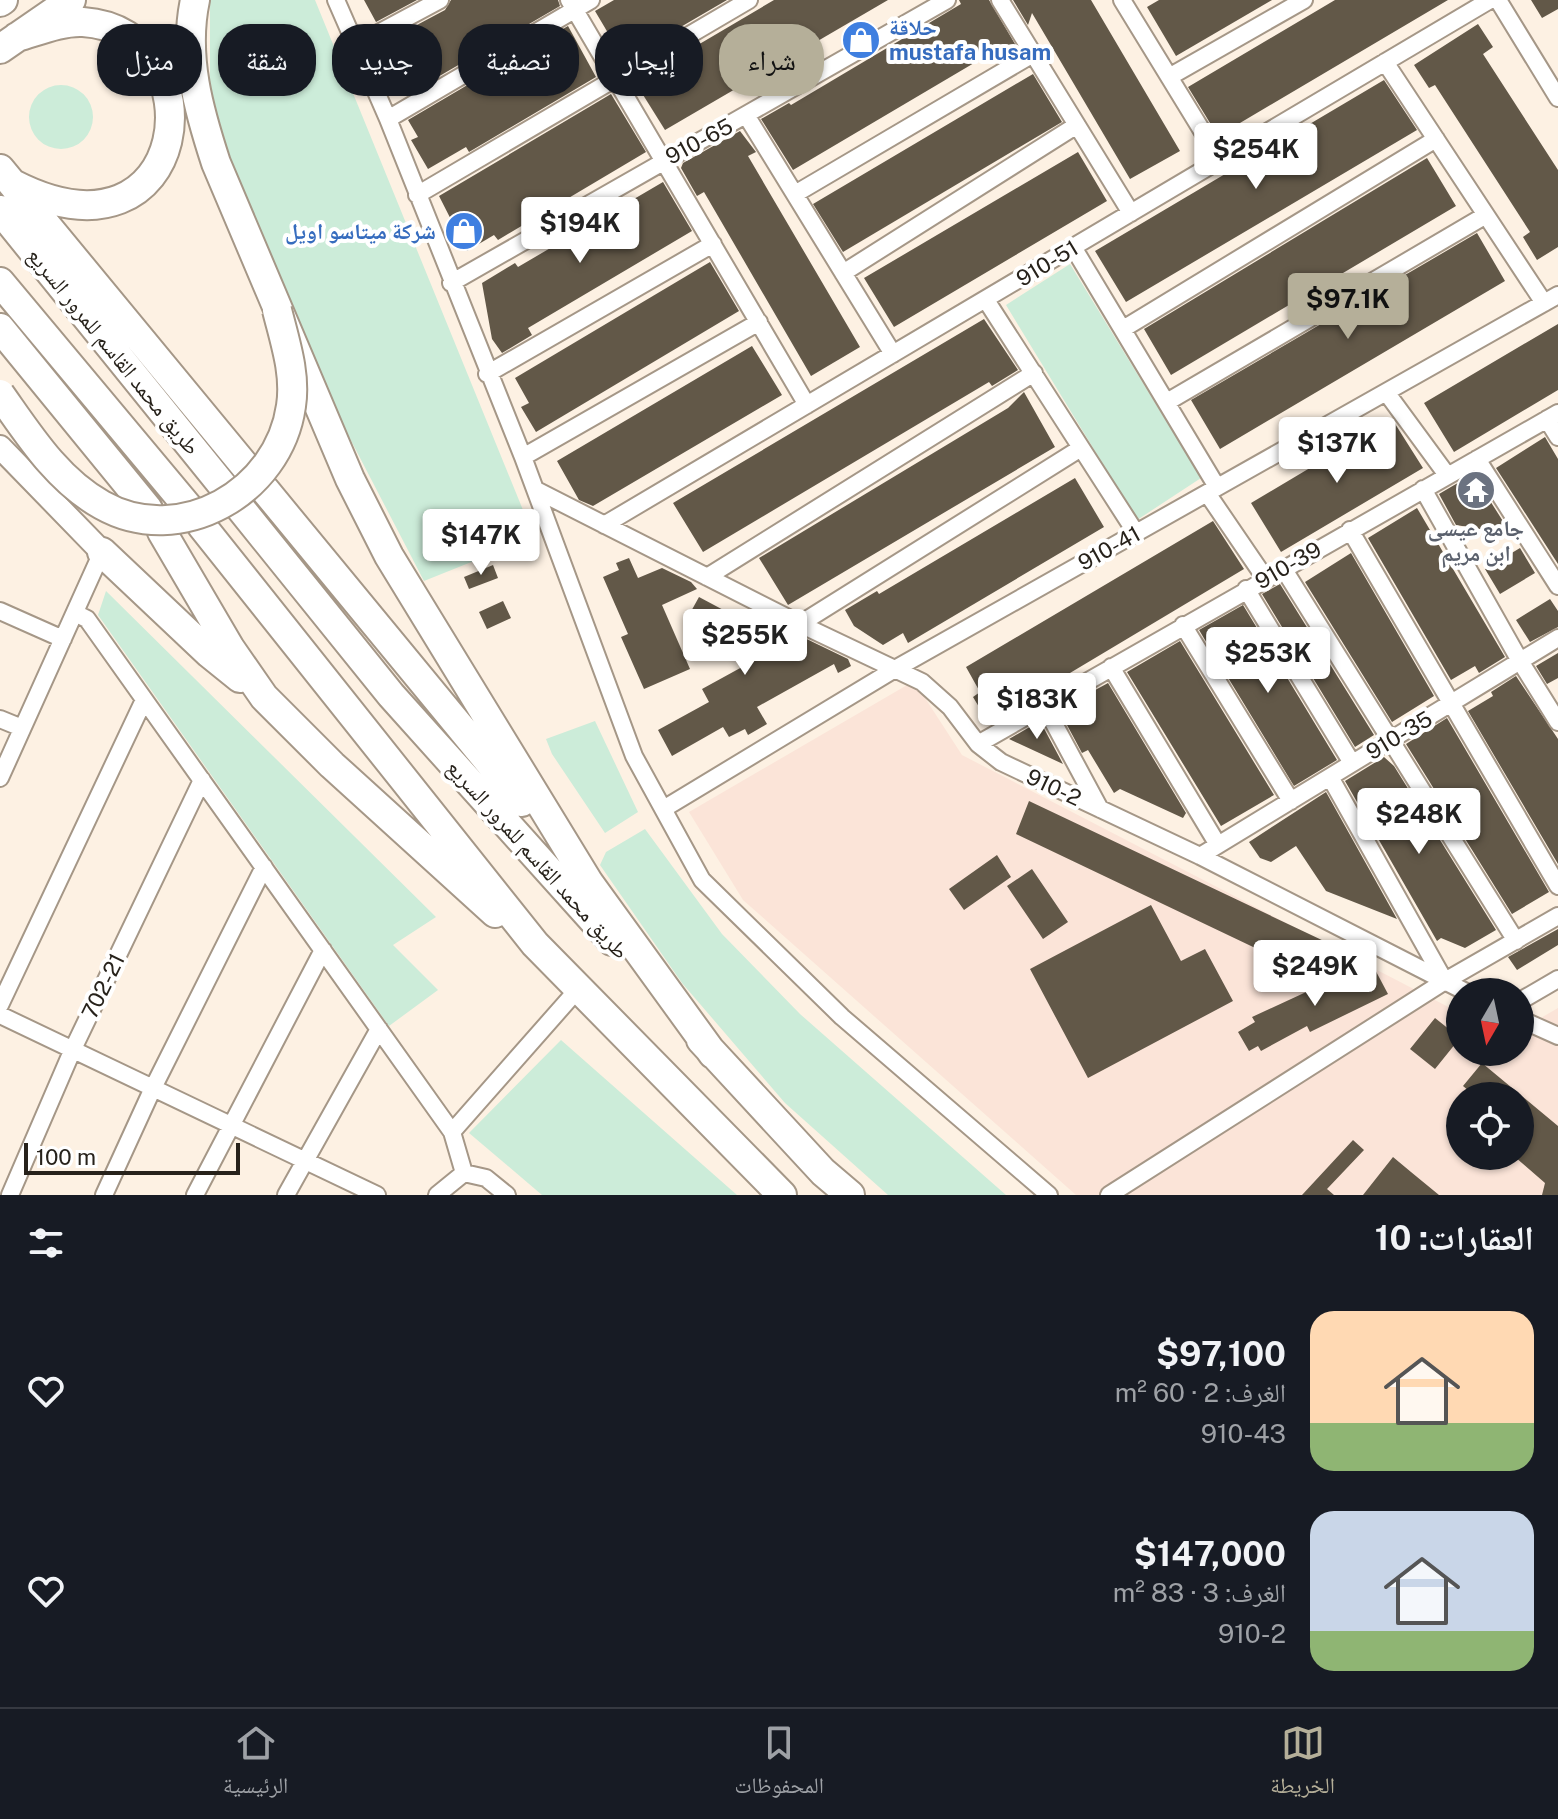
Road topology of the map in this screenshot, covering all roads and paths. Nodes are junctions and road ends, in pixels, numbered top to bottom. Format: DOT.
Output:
graph roads {
  1 [pos="71,0"];
  2 [pos="195,0"];
  3 [pos="336,0"];
  4 [pos="440,0"];
  5 [pos="591,0"];
  6 [pos="749,0"];
  7 [pos="947,0"];
  8 [pos="1000,0"];
  9 [pos="1304,0"];
  10 [pos="1490,0"];
  11 [pos="1498,0"];
  12 [pos="1125,1"];
  13 [pos="572,5"];
  14 [pos="347,24"];
  15 [pos="395,24"];
  16 [pos="703,28"];
  17 [pos="9,43"];
  18 [pos="595,44"];
  19 [pos="1033,54"];
  20 [pos="1385,62"];
  21 [pos="1552,76"];
  22 [pos="1169,77"];
  23 [pos="595,92"];
  24 [pos="378,96"];
  25 [pos="625,96"];
  26 [pos="1558,98"];
  27 [pos="746,115"];
  28 [pos="388,119"];
  29 [pos="1077,125"];
  30 [pos="1436,139"];
  31 [pos="663,160"];
  32 [pos="1220,160"];
  33 [pos="6,177"];
  34 [pos="795,194"];
  35 [pos="417,195"];
  36 [pos="0,210"];
  37 [pos="1131,213"];
  38 [pos="1486,215"];
  39 [pos="713,244"];
  40 [pos="1073,247"];
  41 [pos="843,273"];
  42 [pos="0,282"];
  43 [pos="451,283"];
  44 [pos="1551,299"];
  45 [pos="986,300"];
  46 [pos="277,310"];
  47 [pos="759,322"];
  48 [pos="0,328"];
  49 [pos="1123,329"];
  50 [pos="893,354"];
  51 [pos="1034,373"];
  52 [pos="487,374"];
  53 [pos="1386,392"];
  54 [pos="0,394"];
  55 [pos="1167,402"];
  56 [pos="807,405"];
  57 [pos="1552,416"];
  58 [pos="1558,437"];
  59 [pos="0,447"];
  60 [pos="1081,448"];
  61 [pos="523,457"];
  62 [pos="1477,459"];
  63 [pos="1447,475"];
  64 [pos="1423,489"];
  65 [pos="536,490"];
  66 [pos="1212,490"];
  67 [pos="604,525"];
  68 [pos="1350,530"];
  69 [pos="1136,533"];
  70 [pos="102,552"];
  71 [pos="1283,568"];
  72 [pos="707,577"];
  73 [pos="1265,578"];
  74 [pos="1558,586"];
  75 [pos="1246,589"];
  76 [pos="0,611"];
  77 [pos="75,613"];
  78 [pos="800,624"];
  79 [pos="1183,625"];
  80 [pos="1558,638"];
  81 [pos="63,639"];
  82 [pos="1520,661"];
  83 [pos="1111,667"];
  84 [pos="895,669"];
  85 [pos="264,697"];
  86 [pos="144,700"];
  87 [pos="1451,703"];
  88 [pos="1044,705"];
  89 [pos="0,719"];
  90 [pos="1558,722"];
  91 [pos="22,728"];
  92 [pos="1391,740"];
  93 [pos="978,744"];
  94 [pos="1352,763"];
  95 [pos="1330,777"];
  96 [pos="0,778"];
  97 [pos="202,780"];
  98 [pos="1291,801"];
  99 [pos="665,808"];
  100 [pos="1100,809"];
  101 [pos="1218,845"];
  102 [pos="1200,856"];
  103 [pos="264,867"];
  104 [pos="589,883"];
  105 [pos="1558,886"];
  106 [pos="1558,916"];
  107 [pos="1516,941"];
  108 [pos="535,944"];
  109 [pos="323,950"];
  110 [pos="1558,979"];
  111 [pos="1445,981"];
  112 [pos="578,989"];
  113 [pos="1534,993"];
  114 [pos="0,1005"];
  115 [pos="0,1015"];
  116 [pos="1534,1025"];
  117 [pos="379,1029"];
  118 [pos="1558,1036"];
  119 [pos="73,1049"];
  120 [pos="713,1054"];
  121 [pos="153,1088"];
  122 [pos="230,1124"];
  123 [pos="452,1132"];
  124 [pos="305,1160"];
  125 [pos="464,1173"];
  126 [pos="10,1195"];
  127 [pos="104,1195"];
  128 [pos="195,1195"];
  129 [pos="286,1195"];
  130 [pos="377,1195"];
  131 [pos="437,1195"];
  132 [pos="507,1195"];
  133 [pos="782,1195"];
  134 [pos="850,1195"];
  135 [pos="1049,1195"];
  136 [pos="1109,1195"];
  1 -- 17 [label="highway"];
  2 -- 46 [label="highway"];
  3 -- 14 [label="street"];
  4 -- 15 [label="street"];
  5 -- 13 [label="street"];
  6 -- 16 [label="street"];
  7 -- 27 [label="street, 910-65"];
  8 -- 19 [label="street"];
  9 -- 22 [label="street"];
  10 -- 20 [label="street, 910-51"];
  11 -- 21 [label="street"];
  12 -- 22 [label="street"];
  13 -- 18 [label="street"];
  13 -- 28 [label="street"];
  17 -- 33 [label="highway"];
  19 -- 29 [label="street"];
  19 -- 34 [label="street"];
  20 -- 30 [label="street"];
  20 -- 32 [label="street, 910-51"];
  21 -- 26 [label="street"];
  22 -- 32 [label="street"];
  23 -- 35 [label="street"];
  24 -- 28 [label="street"];
  25 -- 31 [label="street"];
  27 -- 31 [label="street, 910-65"];
  27 -- 34 [label="street"];
  28 -- 35 [label="street"];
  29 -- 37 [label="street"];
  29 -- 41 [label="street"];
  30 -- 38 [label="street"];
  30 -- 49 [label="street"];
  31 -- 39 [label="street"];
  31 -- 43 [label="street, 910-65"];
  32 -- 37 [label="street, 910-51"];
  33 -- 104 [label="highway"];
  34 -- 41 [label="street"];
  35 -- 43 [label="street"];
  36 -- 120 [label="highway, طريق محمد القاسم للمرور السريع"];
  37 -- 40 [label="street, 910-51"];
  38 -- 44 [label="street"];
  38 -- 55 [label="street"];
  39 -- 47 [label="street"];
  39 -- 52 [label="street"];
  40 -- 45 [label="street, 910-51"];
  40 -- 49 [label="street"];
  41 -- 50 [label="street"];
  42 -- 108 [label="highway, طريق محمد القاسم للمرور السريع"];
  43 -- 52 [label="street"];
  44 -- 53 [label="street, 910-41"];
  45 -- 50 [label="street, 910-51"];
  45 -- 51 [label="street"];
  46 -- 54 [label="highway, bridge"];
  46 -- 104 [label="highway, bridge"];
  47 -- 56 [label="street"];
  47 -- 61 [label="street"];
  48 -- 85 [label="highway"];
  49 -- 55 [label="street"];
  50 -- 56 [label="street, 910-51"];
  51 -- 60 [label="street"];
  51 -- 72 [label="street"];
  52 -- 61 [label="street"];
  53 -- 63 [label="street"];
  53 -- 66 [label="street, 910-41"];
  55 -- 66 [label="street"];
  56 -- 67 [label="street, 910-51"];
  57 -- 58 [label="street"];
  57 -- 62 [label="street, 910-39"];
  59 -- 70 [label="street"];
  60 -- 69 [label="street"];
  60 -- 78 [label="street"];
  61 -- 65 [label="street"];
  62 -- 63 [label="street, 910-39"];
  62 -- 74 [label="street"];
  63 -- 64 [label="street, 910-39"];
  64 -- 68 [label="street, 910-39"];
  64 -- 82 [label="street"];
  65 -- 67 [label="street, 910-2"];
  65 -- 99 [label="street"];
  66 -- 69 [label="street, 910-41"];
  66 -- 73 [label="street"];
  67 -- 72 [label="street, 910-2"];
  68 -- 71 [label="street, 910-39"];
  68 -- 87 [label="street"];
  69 -- 84 [label="street, 910-41"];
  70 -- 77 [label="street"];
  70 -- 85 [label="highway"];
  71 -- 73 [label="street, 910-39"];
  71 -- 92 [label="street"];
  72 -- 78 [label="street, 910-2"];
  73 -- 75 [label="street, 910-39"];
  75 -- 79 [label="street, 910-39"];
  75 -- 94 [label="street"];
  76 -- 81 [label="street"];
  77 -- 81 [label="street"];
  77 -- 86 [label="street"];
  78 -- 84 [label="street, 910-2"];
  79 -- 83 [label="street, 910-39"];
  79 -- 98 [label="street"];
  80 -- 82 [label="street, 910-35"];
  81 -- 91 [label="street"];
  82 -- 87 [label="street, 910-35"];
  82 -- 90 [label="street"];
  83 -- 88 [label="street, 910-39"];
  83 -- 101 [label="street"];
  84 -- 93 [label="street, 910-2"];
  84 -- 99 [label="street, 910-41"];
  85 -- 108 [label="highway"];
  86 -- 97 [label="street"];
  86 -- 114 [label="street"];
  87 -- 92 [label="street, 910-35"];
  87 -- 105 [label="street"];
  88 -- 93 [label="street, 910-39"];
  88 -- 100 [label="street"];
  89 -- 91 [label="street"];
  91 -- 96 [label="street"];
  92 -- 94 [label="street, 910-35"];
  92 -- 107 [label="street"];
  93 -- 100 [label="street, 910-2"];
  94 -- 95 [label="street, 910-35"];
  95 -- 98 [label="street, 910-35"];
  95 -- 111 [label="street"];
  97 -- 103 [label="street"];
  97 -- 119 [label="street, 702-21"];
  98 -- 101 [label="street, 910-35"];
  99 -- 135 [label="street"];
  100 -- 102 [label="street, 910-2"];
  101 -- 102 [label="street, 910-35"];
  102 -- 111 [label="street, 910-2"];
  103 -- 109 [label="street"];
  103 -- 121 [label="street"];
  104 -- 120 [label="highway"];
  106 -- 107 [label="street"];
  107 -- 111 [label="street"];
  108 -- 112 [label="highway, طريق محمد القاسم للمرور السريع"];
  109 -- 117 [label="street"];
  109 -- 122 [label="street"];
  110 -- 113 [label="street"];
  111 -- 136 [label="street"];
  112 -- 123 [label="street"];
  112 -- 133 [label="highway, طريق محمد القاسم للمرور السريع"];
  115 -- 119 [label="street"];
  116 -- 118 [label="street"];
  117 -- 123 [label="street"];
  117 -- 124 [label="street"];
  119 -- 121 [label="street"];
  119 -- 126 [label="street, 702-21"];
  120 -- 134 [label="highway, طريق محمد القاسم للمرور السريع"];
  121 -- 122 [label="street"];
  121 -- 127 [label="street"];
  122 -- 124 [label="street"];
  122 -- 128 [label="street"];
  123 -- 125 [label="street"];
  124 -- 129 [label="street"];
  124 -- 130 [label="street"];
  125 -- 131 [label="street"];
  125 -- 132 [label="street"];
}
